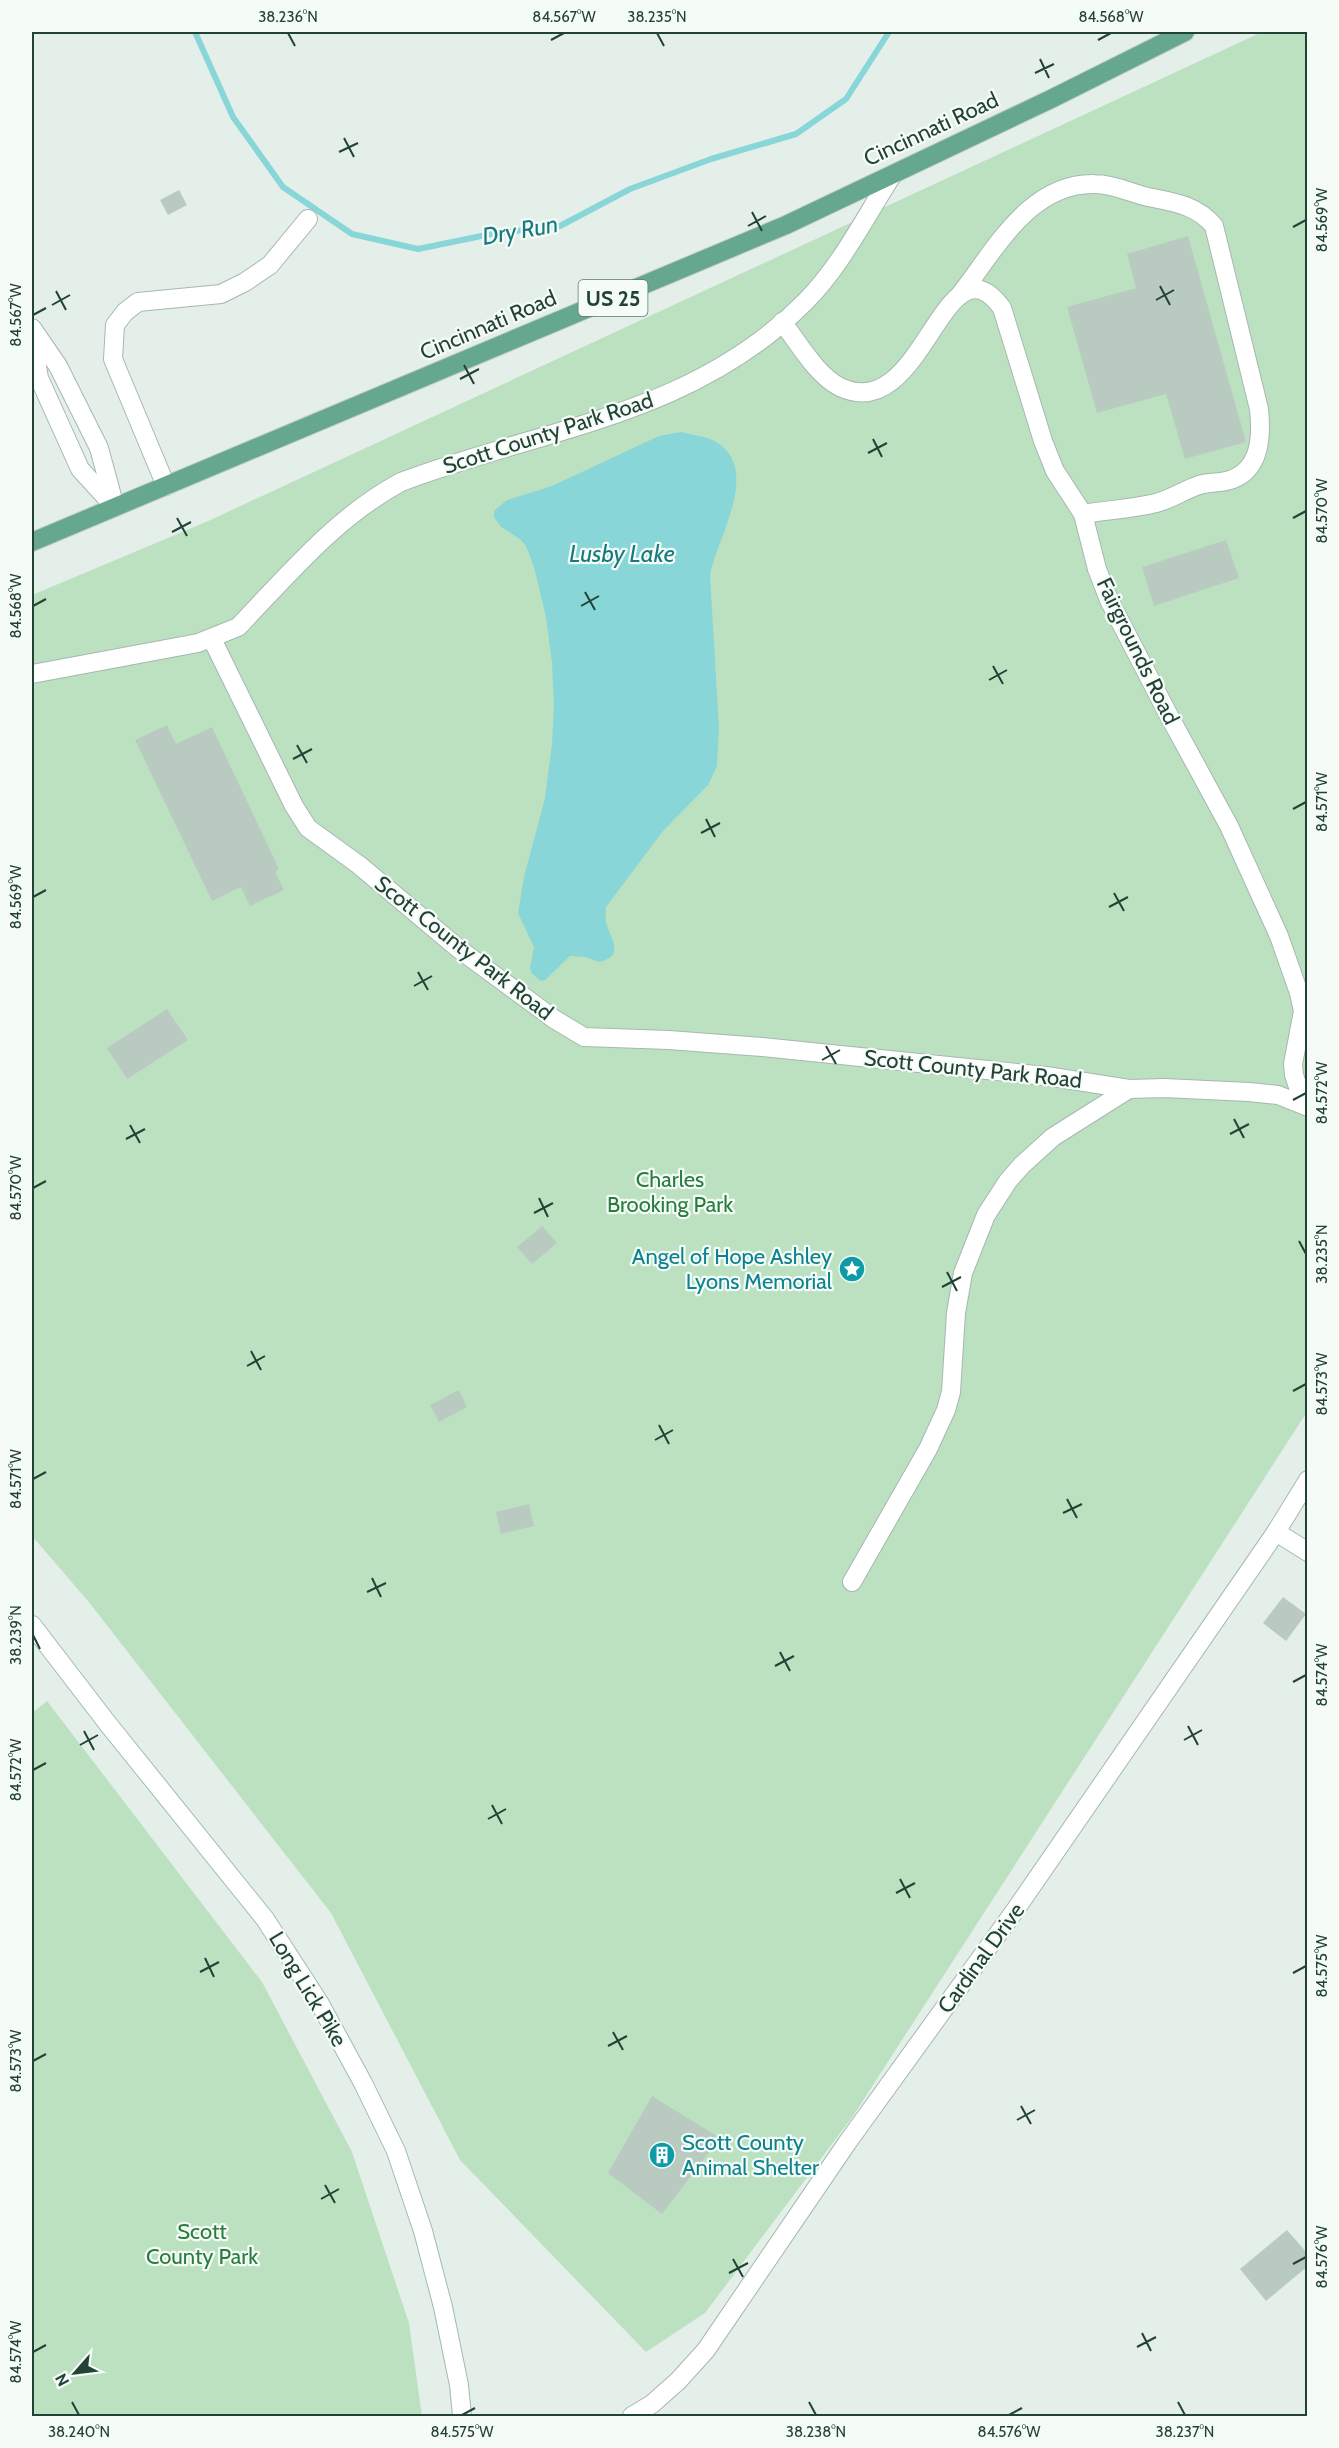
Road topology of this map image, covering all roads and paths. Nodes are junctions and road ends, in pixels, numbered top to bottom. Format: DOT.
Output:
graph roads {
  1 [pos="1185,32"];
  2 [pos="893,174"];
  3 [pos="308,219"];
  4 [pos="959,296"];
  5 [pos="782,322"];
  6 [pos="32,328"];
  7 [pos="32,337"];
  8 [pos="166,486"];
  9 [pos="115,507"];
  10 [pos="1083,514"];
  11 [pos="32,543"];
  12 [pos="212,639"];
  13 [pos="32,674"];
  14 [pos="1129,1089"];
  15 [pos="1306,1106"];
  16 [pos="1308,1480"];
  17 [pos="1276,1532"];
  18 [pos="1308,1552"];
  19 [pos="852,1582"];
  20 [pos="32,1625"];
  21 [pos="462,2416"];
  22 [pos="632,2416"];
  1 -- 2 [label="main road, Cincinnati Road / US 25"];
  2 -- 5 [label="street, Scott County Park Road"];
  2 -- 8 [label="main road, Cincinnati Road / US 25"];
  3 -- 8 [label="street"];
  4 -- 5 [label="street"];
  4 -- 10 [label="street, Fairgrounds Road"];
  4 -- 10 [label="street"];
  5 -- 12 [label="street, Scott County Park Road"];
  6 -- 9 [label="street"];
  7 -- 9 [label="street"];
  8 -- 9 [label="main road, Cincinnati Road / US 25"];
  9 -- 11 [label="main road, Cincinnati Road / US 25"];
  10 -- 15 [label="street, Fairgrounds Road"];
  12 -- 13 [label="street"];
  12 -- 14 [label="street, Scott County Park Road"];
  14 -- 15 [label="street, Scott County Park Road"];
  14 -- 19 [label="street"];
  16 -- 17 [label="street, Cardinal Drive"];
  17 -- 18 [label="street"];
  17 -- 22 [label="street, Cardinal Drive"];
  20 -- 21 [label="street, Long Lick Pike"];
}
